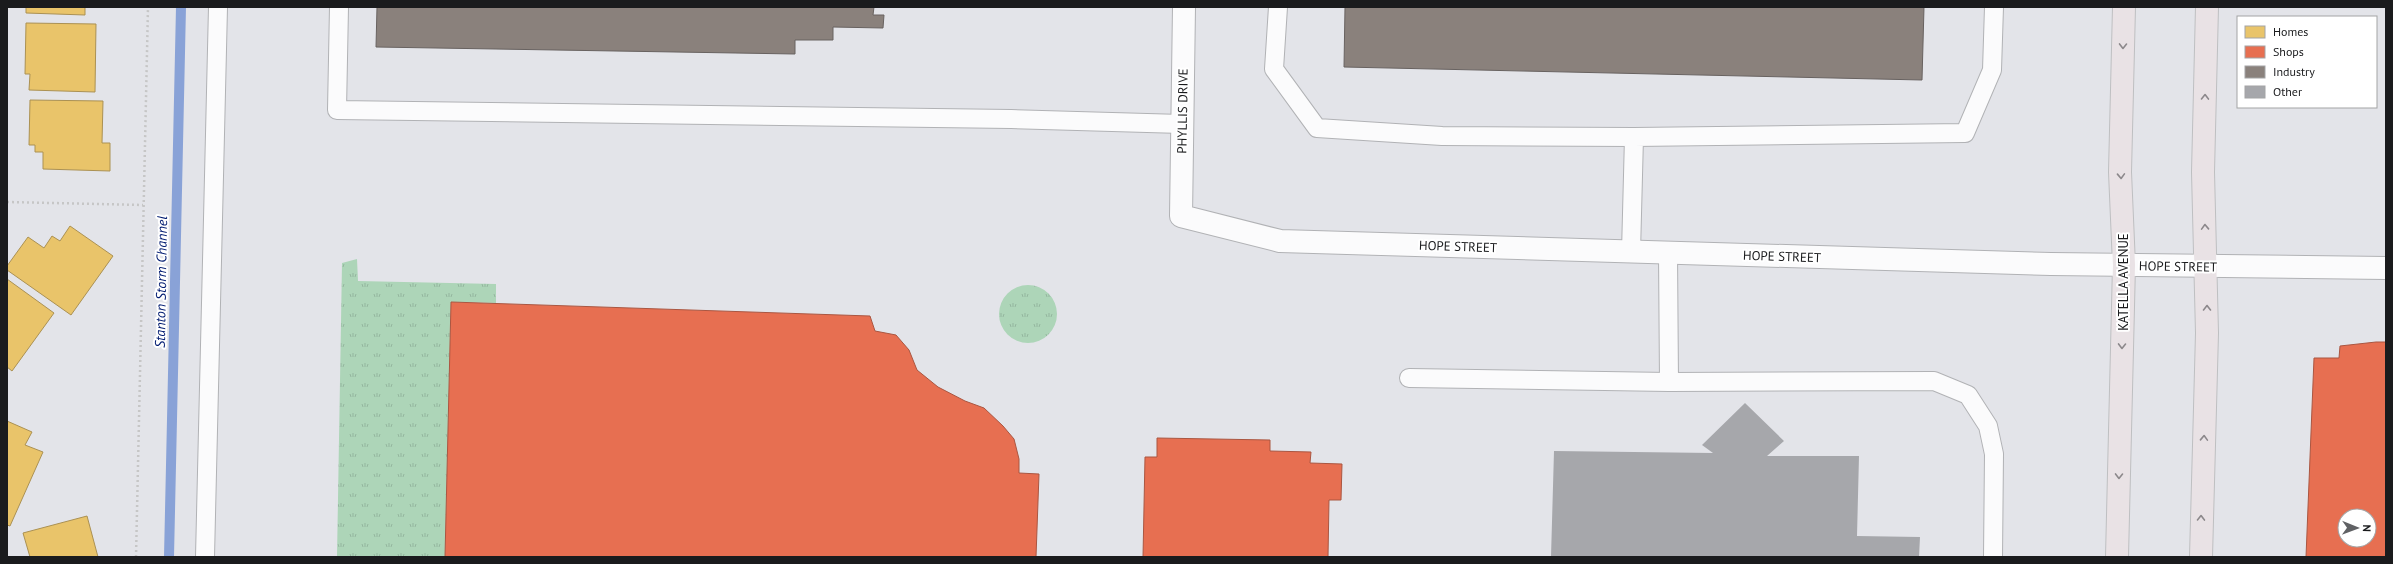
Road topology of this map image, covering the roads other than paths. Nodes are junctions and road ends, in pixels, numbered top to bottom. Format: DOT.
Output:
graph roads {
  1 [pos="218,7"];
  2 [pos="338,7"];
  3 [pos="1184,7"];
  4 [pos="1278,7"];
  5 [pos="1994,7"];
  6 [pos="2124,7"];
  7 [pos="2207,7"];
  8 [pos="1182,124"];
  9 [pos="1634,137"];
  10 [pos="1181,216"];
  11 [pos="1631,252"];
  12 [pos="1668,252"];
  13 [pos="2124,265"];
  14 [pos="2207,266"];
  15 [pos="2386,268"];
  16 [pos="1409,378"];
  17 [pos="1669,382"];
  18 [pos="205,557"];
  19 [pos="1993,557"];
  20 [pos="2117,557"];
  21 [pos="2201,557"];
  1 -- 18 [label="lane"];
  2 -- 8 [label="lane"];
  3 -- 8 [label="street, PHYLLIS DRIVE"];
  4 -- 9 [label="lane"];
  5 -- 9 [label="lane"];
  6 -- 13 [label="main road, KATELLA AVENUE, one-way"];
  14 -- 7 [label="main road, one-way"];
  8 -- 10 [label="street, PHYLLIS DRIVE"];
  9 -- 11 [label="lane"];
  10 -- 11 [label="street, HOPE STREET"];
  11 -- 12 [label="street, HOPE STREET"];
  12 -- 13 [label="street, HOPE STREET"];
  12 -- 17 [label="lane"];
  13 -- 14 [label="street, HOPE STREET"];
  13 -- 20 [label="main road, KATELLA AVENUE, one-way"];
  14 -- 15 [label="street, HOPE STREET"];
  21 -- 14 [label="main road, one-way"];
  16 -- 17 [label="lane"];
  17 -- 19 [label="lane"];
}
